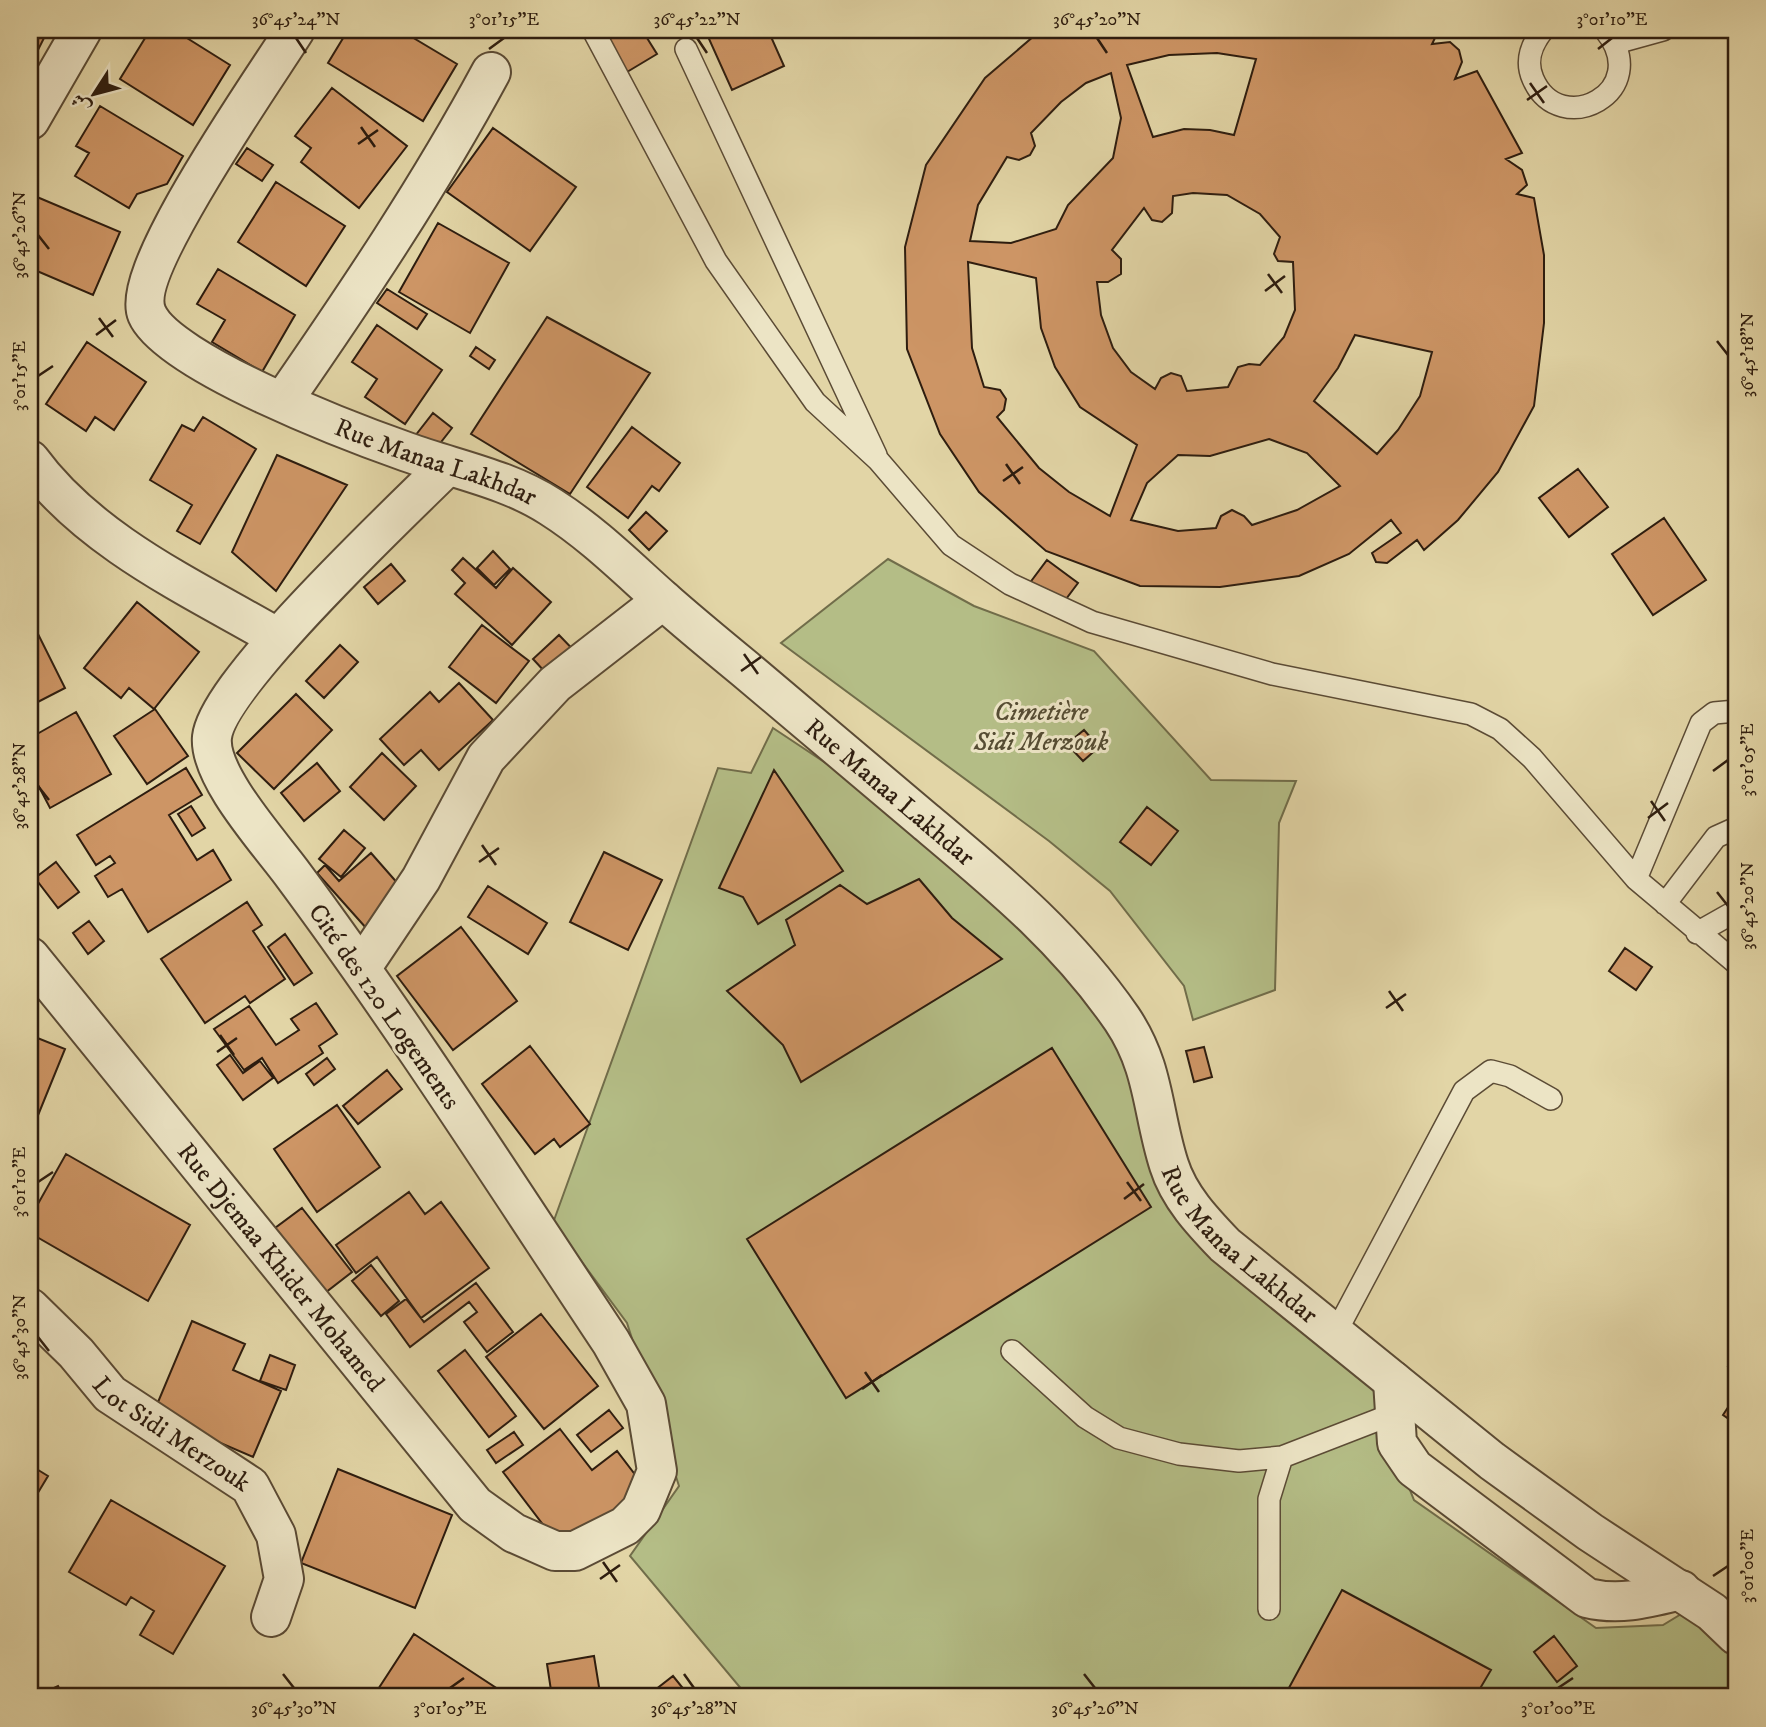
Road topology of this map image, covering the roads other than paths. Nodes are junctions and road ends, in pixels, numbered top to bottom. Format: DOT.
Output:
graph roads {
  1 [pos="82,30"];
  2 [pos="295,30"];
  3 [pos="593,30"];
  4 [pos="1543,30"];
  5 [pos="1664,30"];
  6 [pos="1611,37"];
  7 [pos="686,49"];
  8 [pos="491,72"];
  9 [pos="30,120"];
  10 [pos="283,401"];
  11 [pos="30,460"];
  12 [pos="878,460"];
  13 [pos="447,466"];
  14 [pos="663,600"];
  15 [pos="278,638"];
  16 [pos="1736,711"];
  17 [pos="1736,828"];
  18 [pos="1636,879"];
  19 [pos="1665,904"];
  20 [pos="1736,911"];
  21 [pos="1697,933"];
  22 [pos="30,957"];
  23 [pos="1736,963"];
  24 [pos="362,967"];
  25 [pos="1551,1098"];
  26 [pos="30,1308"];
  27 [pos="1335,1334"];
  28 [pos="1012,1350"];
  29 [pos="1393,1397"];
  30 [pos="1282,1457"];
  31 [pos="555,1551"];
  32 [pos="1681,1590"];
  33 [pos="1269,1609"];
  34 [pos="271,1617"];
  35 [pos="1736,1635"];
  1 -- 9 [label="street"];
  2 -- 10 [label="street, Rue Manaa Lakhdar"];
  3 -- 12 [label="lane"];
  4 -- 6 [label="lane"];
  5 -- 6 [label="lane"];
  7 -- 12 [label="lane"];
  8 -- 10 [label="street"];
  10 -- 13 [label="street, Rue Manaa Lakhdar"];
  11 -- 15 [label="street"];
  12 -- 18 [label="lane"];
  13 -- 14 [label="street, Rue Manaa Lakhdar"];
  13 -- 15 [label="street, Cité des 120 Logements"];
  14 -- 24 [label="street"];
  14 -- 27 [label="street, Rue Manaa Lakhdar"];
  15 -- 24 [label="street, Cité des 120 Logements"];
  16 -- 18 [label="lane"];
  17 -- 19 [label="lane"];
  18 -- 19 [label="lane"];
  19 -- 21 [label="lane"];
  20 -- 21 [label="lane"];
  21 -- 23 [label="lane"];
  22 -- 31 [label="street, Rue Djemaa Khider Mohamed"];
  24 -- 31 [label="street, Cité des 120 Logements"];
  25 -- 27 [label="lane"];
  26 -- 34 [label="street, Lot Sidi Merzouk"];
  27 -- 29 [label="street, Rue Manaa Lakhdar"];
  28 -- 30 [label="lane"];
  29 -- 30 [label="lane"];
  29 -- 32 [label="street, Rue Manaa Lakhdar"];
  29 -- 32 [label="street"];
  30 -- 33 [label="lane"];
  32 -- 35 [label="street, Rue Manaa Lakhdar"];
}
